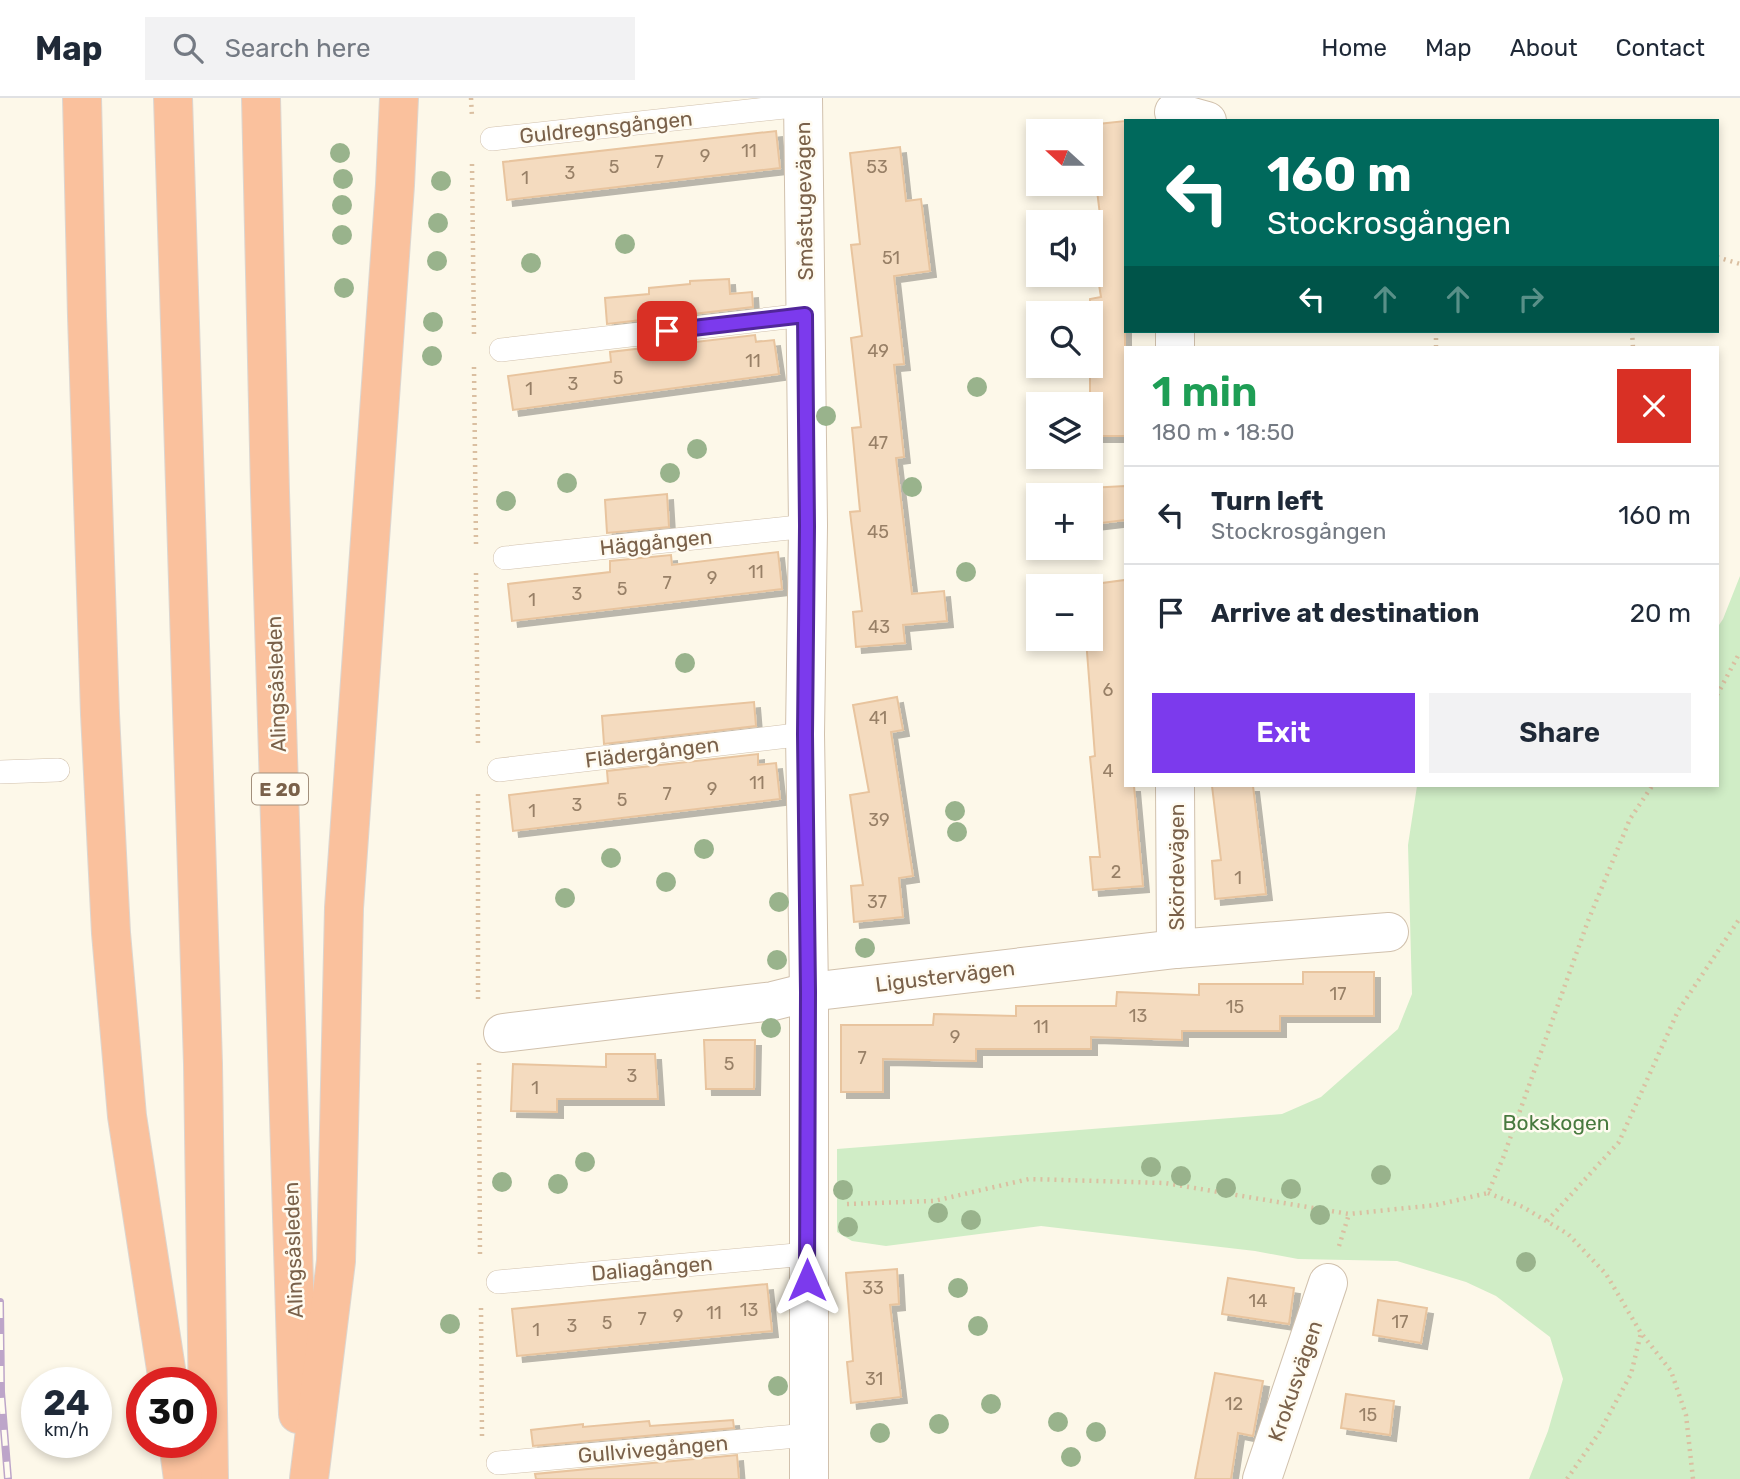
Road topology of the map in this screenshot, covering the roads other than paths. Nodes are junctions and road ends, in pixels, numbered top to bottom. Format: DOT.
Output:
graph roads {
  1 [pos="82,98"];
  2 [pos="173,98"];
  3 [pos="261,98"];
  4 [pos="399,98"];
  5 [pos="803,102"];
  6 [pos="492,139"];
  7 [pos="805,315"];
  8 [pos="501,350"];
  9 [pos="807,526"];
  10 [pos="505,558"];
  11 [pos="805,734"];
  12 [pos="58,770"];
  13 [pos="499,770"];
  14 [pos="0,772"];
  15 [pos="1175,787"];
  16 [pos="1389,932"];
  17 [pos="1176,949"];
  18 [pos="808,992"];
  19 [pos="503,1033"];
  20 [pos="807,1254"];
  21 [pos="498,1282"];
  22 [pos="1328,1283"];
  23 [pos="166,1367"];
  24 [pos="808,1435"];
  25 [pos="180,1458"];
  26 [pos="498,1462"];
  27 [pos="183,1479"];
  28 [pos="209,1479"];
  29 [pos="299,1479"];
  30 [pos="309,1479"];
  31 [pos="808,1479"];
  32 [pos="1262,1479"];
  1 -- 23 [label="highway"];
  2 -- 28 [label="highway"];
  3 -- 29 [label="highway, Alingsåsleden / E 20"];
  4 -- 30 [label="highway"];
  5 -- 6 [label="lane, Guldregnsgången"];
  5 -- 7 [label="street, Småstugevägen"];
  7 -- 8 [label="lane"];
  7 -- 9 [label="street, Småstugevägen"];
  9 -- 10 [label="lane, Häggången"];
  9 -- 11 [label="street, Småstugevägen"];
  11 -- 13 [label="lane, Flädergången"];
  11 -- 18 [label="street, Småstugevägen"];
  12 -- 14 [label="lane"];
  15 -- 17 [label="street, Skördevägen"];
  16 -- 17 [label="street, Ligustervägen"];
  17 -- 18 [label="street, Ligustervägen"];
  18 -- 19 [label="street, Ligustervägen"];
  18 -- 20 [label="street, Småstugevägen"];
  20 -- 21 [label="lane, Daliagången"];
  20 -- 24 [label="street, Småstugevägen"];
  22 -- 32 [label="street, Krokusvägen"];
  24 -- 26 [label="lane, Gullvivegången"];
  24 -- 31 [label="street, Småstugevägen"];
  25 -- 27 [label="highway"];
}
